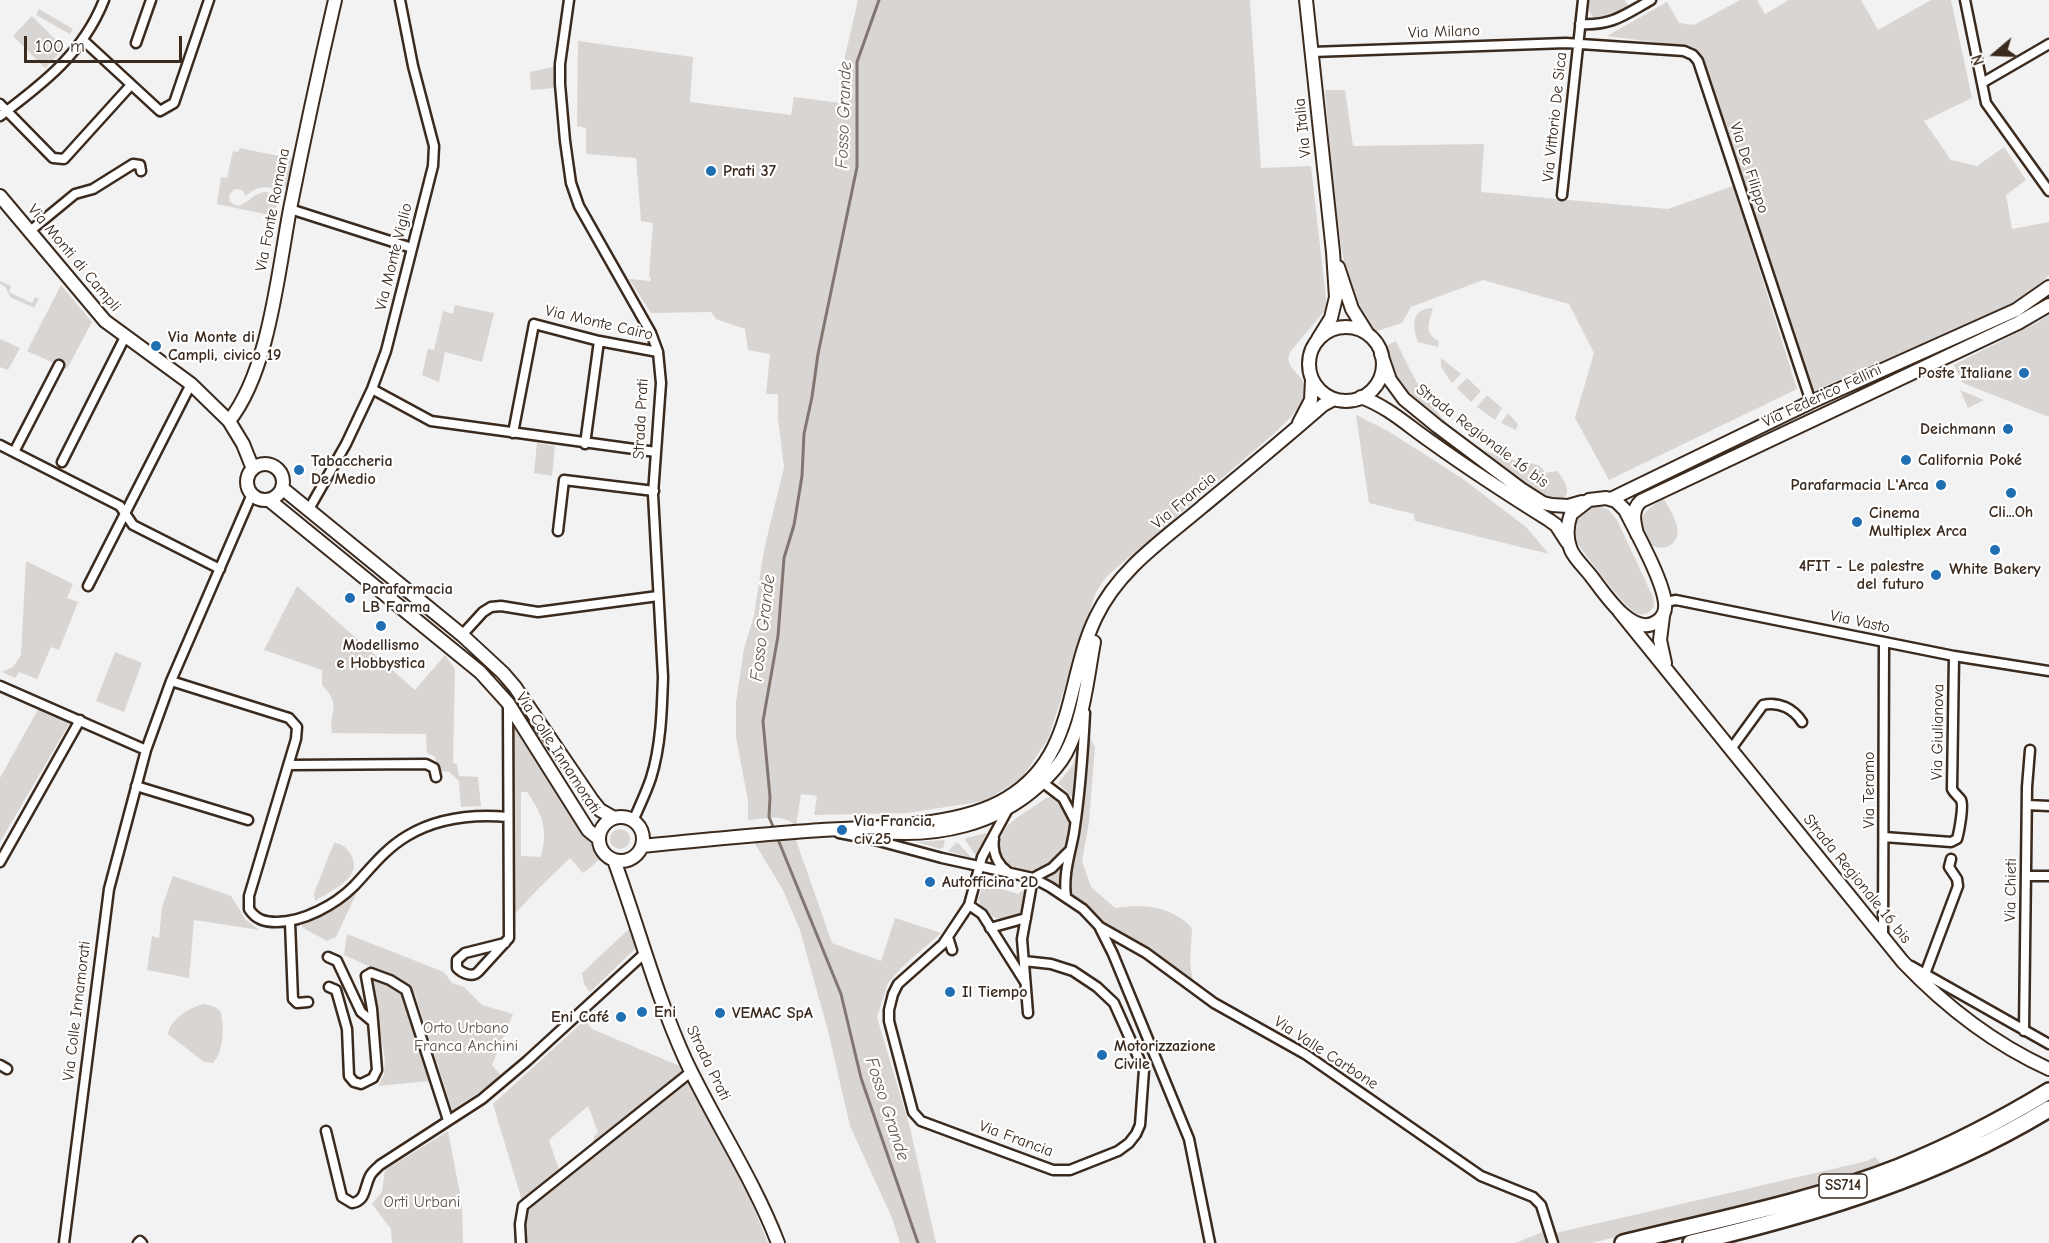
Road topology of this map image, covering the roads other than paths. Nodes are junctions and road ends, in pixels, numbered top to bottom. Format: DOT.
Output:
graph roads {
  1 [pos="104,0"];
  2 [pos="151,0"];
  3 [pos="209,0"];
  4 [pos="335,0"];
  5 [pos="400,0"];
  6 [pos="569,0"];
  7 [pos="1306,0"];
  8 [pos="1583,0"];
  9 [pos="1651,0"];
  10 [pos="1965,0"];
  11 [pos="1580,24"];
  12 [pos="84,41"];
  13 [pos="136,43"];
  14 [pos="1578,43"];
  15 [pos="2049,44"];
  16 [pos="1312,52"];
  17 [pos="1982,83"];
  18 [pos="131,85"];
  19 [pos="0,104"];
  20 [pos="4,113"];
  21 [pos="141,171"];
  22 [pos="2049,190"];
  23 [pos="1562,195"];
  24 [pos="0,196"];
  25 [pos="290,209"];
  26 [pos="30,231"];
  27 [pos="412,248"];
  28 [pos="1333,252"];
  29 [pos="2049,287"];
  30 [pos="2049,305"];
  31 [pos="1370,335"];
  32 [pos="125,337"];
  33 [pos="1318,339"];
  34 [pos="599,341"];
  35 [pos="658,352"];
  36 [pos="1381,354"];
  37 [pos="58,365"];
  38 [pos="1312,379"];
  39 [pos="191,384"];
  40 [pos="372,389"];
  41 [pos="1361,397"];
  42 [pos="1335,399"];
  43 [pos="1811,402"];
  44 [pos="230,421"];
  45 [pos="1296,429"];
  46 [pos="513,433"];
  47 [pos="585,444"];
  48 [pos="0,445"];
  49 [pos="14,452"];
  50 [pos="656,452"];
  51 [pos="62,462"];
  52 [pos="254,469"];
  53 [pos="282,488"];
  54 [pos="654,491"];
  55 [pos="252,495"];
  56 [pos="1611,499"];
  57 [pos="269,500"];
  58 [pos="1589,500"];
  59 [pos="309,508"];
  60 [pos="126,516"];
  61 [pos="558,531"];
  62 [pos="1637,534"];
  63 [pos="1571,551"];
  64 [pos="220,569"];
  65 [pos="88,586"];
  66 [pos="658,596"];
  67 [pos="1665,602"];
  68 [pos="1103,606"];
  69 [pos="1618,611"];
  70 [pos="1663,616"];
  71 [pos="462,635"];
  72 [pos="1884,642"];
  73 [pos="1954,656"];
  74 [pos="2049,671"];
  75 [pos="1671,674"];
  76 [pos="171,681"];
  77 [pos="0,686"];
  78 [pos="1085,698"];
  79 [pos="508,703"];
  80 [pos="80,720"];
  81 [pos="1802,722"];
  82 [pos="1731,749"];
  83 [pos="146,750"];
  84 [pos="2030,750"];
  85 [pos="289,765"];
  86 [pos="436,777"];
  87 [pos="1037,781"];
  88 [pos="136,786"];
  89 [pos="1015,793"];
  90 [pos="2027,806"];
  91 [pos="2049,806"];
  92 [pos="1008,808"];
  93 [pos="508,817"];
  94 [pos="961,817"];
  95 [pos="614,818"];
  96 [pos="248,820"];
  97 [pos="633,821"];
  98 [pos="1075,823"];
  99 [pos="854,829"];
  100 [pos="820,830"];
  101 [pos="951,830"];
  102 [pos="994,832"];
  103 [pos="1884,837"];
  104 [pos="599,839"];
  105 [pos="1070,850"];
  106 [pos="638,851"];
  107 [pos="1951,859"];
  108 [pos="614,860"];
  109 [pos="0,862"];
  110 [pos="978,867"];
  111 [pos="1011,874"];
  112 [pos="2026,876"];
  113 [pos="2049,876"];
  114 [pos="1033,878"];
  115 [pos="625,890"];
  116 [pos="1066,897"];
  117 [pos="969,905"];
  118 [pos="1026,918"];
  119 [pos="290,922"];
  120 [pos="1100,927"];
  121 [pos="990,928"];
  122 [pos="948,937"];
  123 [pos="1883,939"];
  124 [pos="505,943"];
  125 [pos="952,950"];
  126 [pos="645,952"];
  127 [pos="328,957"];
  128 [pos="1024,961"];
  129 [pos="1903,962"];
  130 [pos="1925,974"];
  131 [pos="1026,983"];
  132 [pos="329,987"];
  133 [pos="308,1002"];
  134 [pos="1028,1013"];
  135 [pos="373,1022"];
  136 [pos="2024,1031"];
  137 [pos="2049,1044"];
  138 [pos="2046,1068"];
  139 [pos="692,1071"];
  140 [pos="2049,1091"];
  141 [pos="2049,1109"];
  142 [pos="448,1120"];
  143 [pos="326,1131"];
  144 [pos="64,1243"];
  145 [pos="521,1243"];
  146 [pos="778,1243"];
  147 [pos="1209,1243"];
  148 [pos="1553,1243"];
  149 [pos="1623,1243"];
  150 [pos="1691,1243"];
  1 -- 12 [label="street"];
  2 -- 13 [label="street"];
  3 -- 18 [label="street"];
  4 -- 25 [label="street, Via Fonte Romana"];
  5 -- 27 [label="street, Via Monte Viglio"];
  6 -- 35 [label="street, Strada Prati"];
  7 -- 16 [label="street, Via Italia"];
  8 -- 11 [label="street, Via Vittorio De Sica"];
  9 -- 11 [label="street"];
  10 -- 17 [label="street"];
  11 -- 14 [label="street, Via Vittorio De Sica"];
  12 -- 18 [label="street"];
  12 -- 20 [label="street"];
  14 -- 16 [label="street, Via Milano"];
  14 -- 23 [label="street, Via Vittorio De Sica"];
  14 -- 43 [label="street, Via De Filippo"];
  15 -- 17 [label="street"];
  16 -- 28 [label="street, Via Italia"];
  17 -- 22 [label="street"];
  18 -- 20 [label="street"];
  19 -- 20 [label="street"];
  21 -- 26 [label="street"];
  24 -- 26 [label="street, Via Monti di Campli"];
  25 -- 27 [label="street"];
  25 -- 44 [label="street, Via Fonte Romana"];
  26 -- 32 [label="street, Via Monti di Campli"];
  27 -- 40 [label="street, Via Monte Viglio"];
  28 -- 31 [label="street, Via Italia"];
  28 -- 33 [label="street, Via Italia"];
  29 -- 43 [label="street, Via Federico Fellini"];
  30 -- 62 [label="street, Via Federico Fellini"];
  31 -- 33 [label="street"];
  31 -- 36 [label="street"];
  32 -- 39 [label="street, Via Monti di Campli"];
  32 -- 51 [label="street"];
  33 -- 38 [label="street"];
  34 -- 35 [label="street, Via Monte Cairo"];
  34 -- 46 [label="street, Via Monte Cairo"];
  34 -- 47 [label="street"];
  35 -- 50 [label="street, Strada Prati"];
  36 -- 41 [label="street"];
  36 -- 58 [label="street, Strada Regionale 16 bis"];
  37 -- 49 [label="street"];
  38 -- 42 [label="street"];
  38 -- 45 [label="street, Via Francia"];
  39 -- 44 [label="street, Via Monti di Campli"];
  39 -- 60 [label="street"];
  40 -- 46 [label="street"];
  40 -- 59 [label="street, Via Monte Viglio"];
  41 -- 42 [label="street"];
  41 -- 63 [label="street, Strada Regionale 16 bis"];
  42 -- 45 [label="street, Via Francia"];
  43 -- 56 [label="street, Via Federico Fellini"];
  44 -- 52 [label="street, Via Monti di Campli"];
  45 -- 68 [label="street, Via Francia"];
  46 -- 47 [label="street"];
  47 -- 50 [label="street"];
  48 -- 49 [label="street"];
  49 -- 60 [label="street"];
  50 -- 54 [label="street, Strada Prati"];
  52 -- 53 [label="street"];
  52 -- 55 [label="street"];
  53 -- 57 [label="street"];
  53 -- 59 [label="street"];
  54 -- 61 [label="street"];
  54 -- 66 [label="street, Strada Prati"];
  55 -- 57 [label="street"];
  55 -- 64 [label="street, Via Colle Innamorati"];
  56 -- 58 [label="street, Strada Regionale 16 bis"];
  56 -- 62 [label="street"];
  57 -- 79 [label="street, Via Colle Innamorati"];
  58 -- 63 [label="street"];
  59 -- 71 [label="street"];
  60 -- 64 [label="street"];
  60 -- 65 [label="street"];
  62 -- 67 [label="street"];
  63 -- 69 [label="street, Strada Regionale 16 bis"];
  64 -- 76 [label="street, Via Colle Innamorati"];
  66 -- 71 [label="street"];
  66 -- 97 [label="street, Strada Prati"];
  67 -- 70 [label="street, Strada Regionale 16 bis"];
  67 -- 72 [label="street, Via Vasto"];
  68 -- 78 [label="street, Via Francia"];
  68 -- 87 [label="street, Via Francia"];
  69 -- 70 [label="street"];
  69 -- 75 [label="street, Strada Regionale 16 bis"];
  70 -- 75 [label="street, Strada Regionale 16 bis"];
  71 -- 95 [label="street"];
  72 -- 73 [label="street, Via Vasto"];
  72 -- 103 [label="street, Via Teramo"];
  73 -- 74 [label="street, Via Vasto"];
  73 -- 103 [label="street, Via Giulianova"];
  75 -- 82 [label="street, Strada Regionale 16 bis"];
  76 -- 83 [label="street, Via Colle Innamorati"];
  76 -- 85 [label="street"];
  77 -- 80 [label="street"];
  78 -- 87 [label="street, Via Francia"];
  78 -- 98 [label="street, Via Francia"];
  79 -- 93 [label="street"];
  79 -- 104 [label="street, Via Colle Innamorati"];
  80 -- 83 [label="street"];
  80 -- 109 [label="street"];
  81 -- 82 [label="street"];
  82 -- 123 [label="street, Strada Regionale 16 bis"];
  83 -- 88 [label="street, Via Colle Innamorati"];
  84 -- 90 [label="street, Via Chieti"];
  85 -- 86 [label="street"];
  85 -- 119 [label="street"];
  87 -- 89 [label="street, Via Francia"];
  87 -- 92 [label="street, Via Francia"];
  87 -- 98 [label="street"];
  88 -- 96 [label="street"];
  88 -- 144 [label="street, Via Colle Innamorati"];
  89 -- 92 [label="street, Via Francia"];
  89 -- 94 [label="street, Via Francia"];
  90 -- 91 [label="street"];
  90 -- 112 [label="street, Via Chieti"];
  92 -- 101 [label="street, Via Francia"];
  92 -- 102 [label="street, Via Francia"];
  93 -- 119 [label="street"];
  93 -- 124 [label="street"];
  94 -- 99 [label="street, Via Francia"];
  94 -- 101 [label="street"];
  95 -- 97 [label="street"];
  95 -- 104 [label="street"];
  97 -- 106 [label="street"];
  98 -- 105 [label="street, Via Francia"];
  99 -- 100 [label="street, Via Francia"];
  99 -- 101 [label="street, Via Francia"];
  100 -- 106 [label="street, Via Francia"];
  100 -- 110 [label="street, Via Francia"];
  102 -- 110 [label="street, Via Francia"];
  102 -- 111 [label="street"];
  103 -- 123 [label="street, Via Teramo"];
  104 -- 108 [label="street"];
  105 -- 114 [label="street"];
  105 -- 116 [label="street, Via Francia"];
  106 -- 108 [label="street"];
  106 -- 115 [label="street"];
  107 -- 130 [label="street"];
  108 -- 115 [label="street, Strada Prati"];
  110 -- 111 [label="street, Via Francia"];
  110 -- 117 [label="street, Via Francia"];
  111 -- 114 [label="street, Via Francia"];
  112 -- 113 [label="street"];
  112 -- 136 [label="street, Via Chieti"];
  114 -- 116 [label="street, Via Francia"];
  114 -- 118 [label="street"];
  115 -- 126 [label="street, Strada Prati"];
  116 -- 120 [label="street, Via Valle Carbone"];
  117 -- 121 [label="street"];
  117 -- 122 [label="street, Via Francia"];
  118 -- 121 [label="street"];
  118 -- 128 [label="street"];
  119 -- 133 [label="street"];
  120 -- 147 [label="street"];
  120 -- 148 [label="street, Via Valle Carbone"];
  121 -- 131 [label="street"];
  122 -- 125 [label="street"];
  122 -- 128 [label="street, Via Francia"];
  123 -- 129 [label="street, Strada Regionale 16 bis"];
  124 -- 124 [label="street"];
  126 -- 139 [label="street, Strada Prati"];
  126 -- 142 [label="street"];
  127 -- 135 [label="street"];
  128 -- 131 [label="street"];
  129 -- 130 [label="street"];
  129 -- 138 [label="street, Strada Regionale 16 bis"];
  130 -- 136 [label="street"];
  131 -- 134 [label="street"];
  132 -- 135 [label="street"];
  135 -- 142 [label="street"];
  136 -- 137 [label="street"];
  139 -- 145 [label="street"];
  139 -- 146 [label="street, Strada Prati"];
  140 -- 149 [label="highway, SS714"];
  141 -- 150 [label="highway, SS714"];
  142 -- 143 [label="street"];
}
